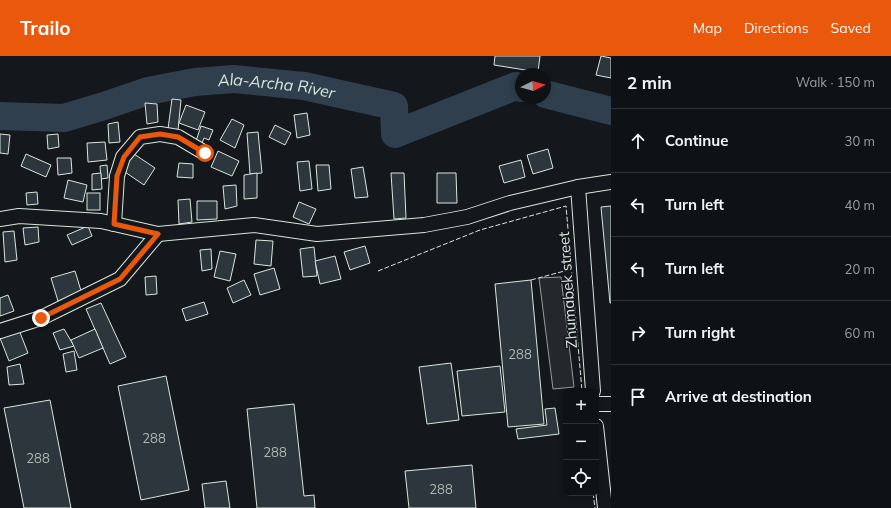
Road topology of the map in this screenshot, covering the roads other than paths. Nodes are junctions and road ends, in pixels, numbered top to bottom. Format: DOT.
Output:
graph roads {
  1 [pos="205,153"];
  2 [pos="611,182"];
  3 [pos="578,186"];
  4 [pos="0,219"];
  5 [pos="114,224"];
  6 [pos="158,234"];
  7 [pos="0,331"];
  8 [pos="593,388"];
  9 [pos="599,404"];
  10 [pos="611,404"];
  11 [pos="599,453"];
  12 [pos="605,508"];
  1 -- 5 [label="street"];
  2 -- 3 [label="street"];
  3 -- 6 [label="street"];
  3 -- 8 [label="street, Zhumabek street"];
  4 -- 5 [label="street"];
  5 -- 6 [label="street"];
  6 -- 7 [label="street"];
  9 -- 10 [label="street"];
  11 -- 12 [label="street"];
}
